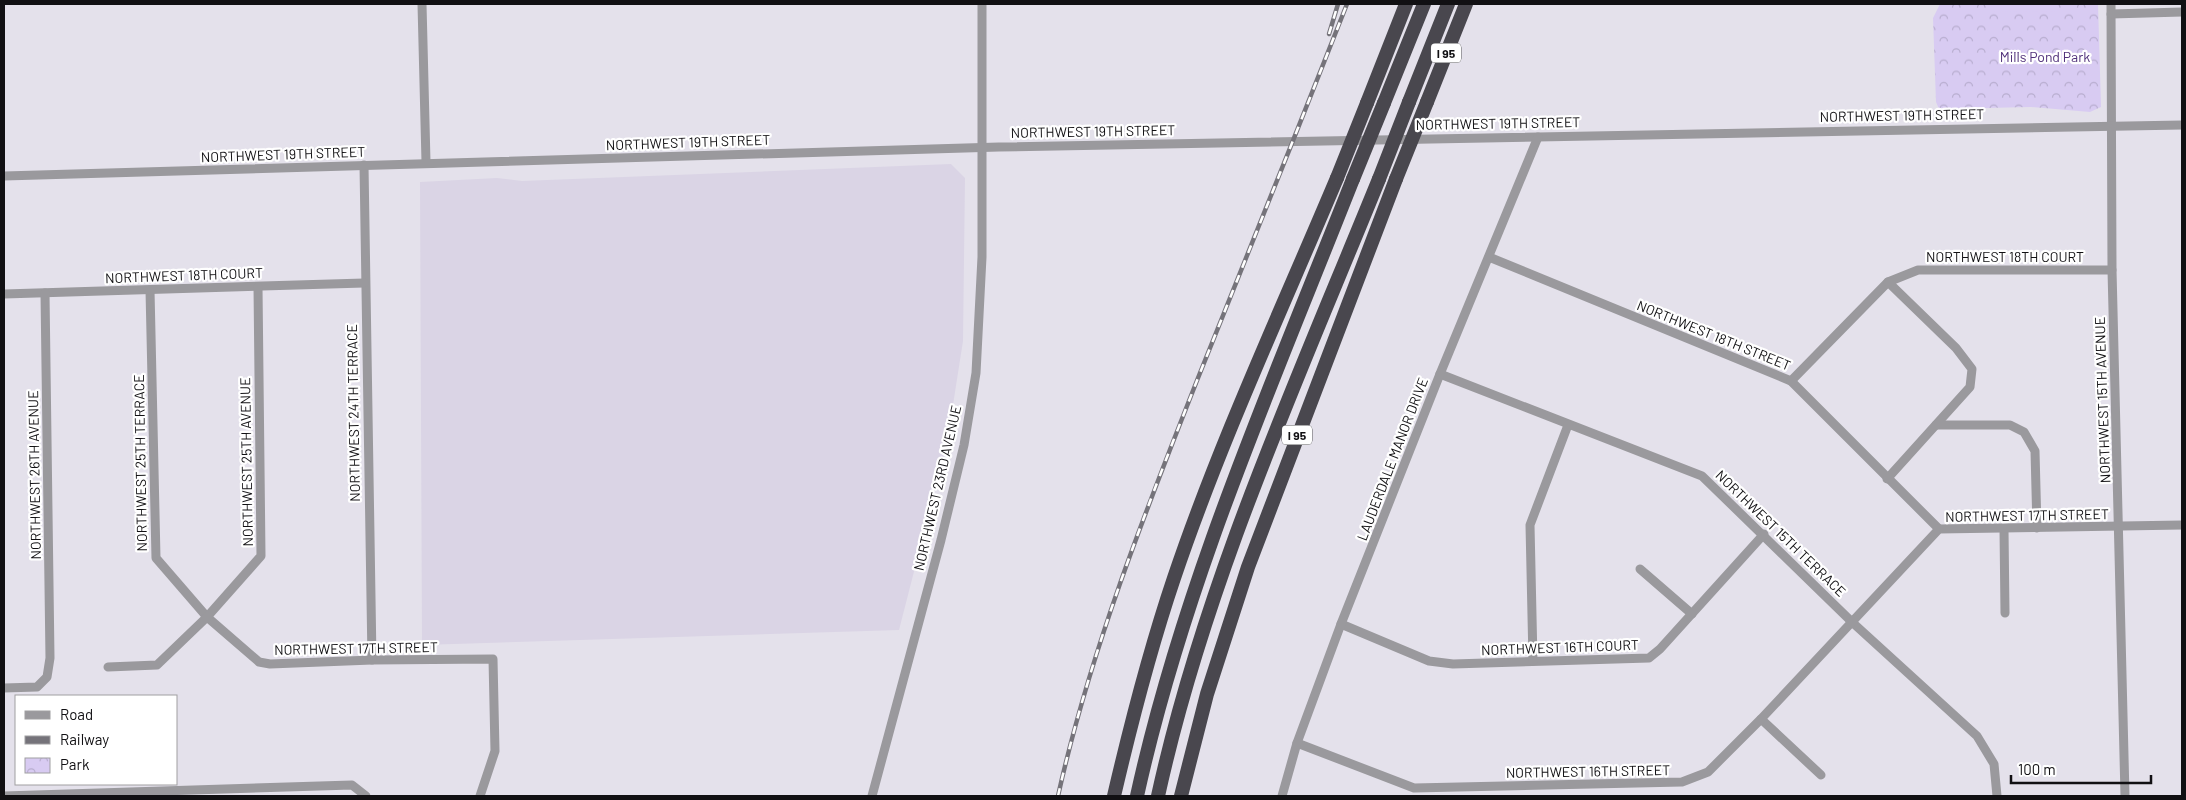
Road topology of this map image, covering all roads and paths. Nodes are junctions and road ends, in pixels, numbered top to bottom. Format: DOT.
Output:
graph roads {
  1 [pos="422,4"];
  2 [pos="982,4"];
  3 [pos="1406,4"];
  4 [pos="1424,4"];
  5 [pos="1448,4"];
  6 [pos="1466,4"];
  7 [pos="2111,4"];
  8 [pos="2182,12"];
  9 [pos="2111,14"];
  10 [pos="2182,124"];
  11 [pos="2113,126"];
  12 [pos="1538,137"];
  13 [pos="982,147"];
  14 [pos="426,162"];
  15 [pos="364,165"];
  16 [pos="4,176"];
  17 [pos="1489,257"];
  18 [pos="2112,270"];
  19 [pos="1888,282"];
  20 [pos="364,283"];
  21 [pos="258,286"];
  22 [pos="150,290"];
  23 [pos="45,292"];
  24 [pos="4,294"];
  25 [pos="1440,374"];
  26 [pos="1791,381"];
  27 [pos="1568,425"];
  28 [pos="1936,425"];
  29 [pos="1887,479"];
  30 [pos="2182,526"];
  31 [pos="2037,528"];
  32 [pos="2120,528"];
  33 [pos="1939,529"];
  34 [pos="2004,529"];
  35 [pos="1764,534"];
  36 [pos="1640,569"];
  37 [pos="2005,613"];
  38 [pos="1692,614"];
  39 [pos="206,616"];
  40 [pos="1853,622"];
  41 [pos="1341,624"];
  42 [pos="372,660"];
  43 [pos="1533,661"];
  44 [pos="108,667"];
  45 [pos="4,688"];
  46 [pos="1761,719"];
  47 [pos="1298,743"];
  48 [pos="1821,775"];
  49 [pos="263,792"];
  50 [pos="1412,792"];
  51 [pos="156,794"];
  52 [pos="364,794"];
  53 [pos="50,795"];
  54 [pos="4,796"];
  55 [pos="480,796"];
  56 [pos="872,796"];
  57 [pos="1114,796"];
  58 [pos="1137,796"];
  59 [pos="1158,796"];
  60 [pos="1181,796"];
  61 [pos="1282,796"];
  62 [pos="1996,796"];
  63 [pos="2125,796"];
  1 -- 14 [label="street"];
  2 -- 13 [label="street, NORTHWEST 23RD AVENUE"];
  3 -- 57 [label="highway, bridge"];
  4 -- 58 [label="highway, bridge"];
  5 -- 59 [label="highway, bridge"];
  6 -- 60 [label="highway, I 95, bridge"];
  7 -- 9 [label="street, NORTHWEST 15TH AVENUE"];
  8 -- 9 [label="street"];
  9 -- 11 [label="street, NORTHWEST 15TH AVENUE"];
  10 -- 11 [label="street, NORTHWEST 19TH STREET"];
  11 -- 12 [label="street, NORTHWEST 19TH STREET"];
  11 -- 18 [label="street, NORTHWEST 15TH AVENUE"];
  12 -- 13 [label="street, NORTHWEST 19TH STREET"];
  12 -- 17 [label="street, LAUDERDALE MANOR DRIVE"];
  13 -- 14 [label="street, NORTHWEST 19TH STREET"];
  13 -- 56 [label="street, NORTHWEST 23RD AVENUE"];
  14 -- 15 [label="street, NORTHWEST 19TH STREET"];
  15 -- 16 [label="street, NORTHWEST 19TH STREET"];
  15 -- 20 [label="street, NORTHWEST 24TH TERRACE"];
  17 -- 25 [label="street, LAUDERDALE MANOR DRIVE"];
  17 -- 26 [label="street, NORTHWEST 18TH STREET"];
  18 -- 19 [label="street, NORTHWEST 18TH COURT"];
  18 -- 32 [label="street, NORTHWEST 15TH AVENUE"];
  19 -- 26 [label="street, NORTHWEST 18TH COURT"];
  19 -- 28 [label="street"];
  20 -- 21 [label="street, NORTHWEST 18TH COURT"];
  20 -- 42 [label="street, NORTHWEST 24TH TERRACE"];
  21 -- 22 [label="street, NORTHWEST 18TH COURT"];
  21 -- 39 [label="street, NORTHWEST 25TH AVENUE"];
  22 -- 23 [label="street, NORTHWEST 18TH COURT"];
  22 -- 39 [label="street, NORTHWEST 25TH TERRACE"];
  23 -- 24 [label="street, NORTHWEST 18TH COURT"];
  23 -- 45 [label="street, NORTHWEST 26TH AVENUE"];
  25 -- 27 [label="street, NORTHWEST 15TH TERRACE"];
  25 -- 41 [label="street, LAUDERDALE MANOR DRIVE"];
  26 -- 29 [label="street, NORTHWEST 18TH STREET"];
  27 -- 35 [label="street, NORTHWEST 15TH TERRACE"];
  27 -- 43 [label="street"];
  28 -- 29 [label="street"];
  28 -- 31 [label="street"];
  29 -- 33 [label="street, NORTHWEST 18TH STREET"];
  30 -- 32 [label="street, NORTHWEST 17TH STREET"];
  31 -- 32 [label="street, NORTHWEST 17TH STREET"];
  31 -- 34 [label="street, NORTHWEST 17TH STREET"];
  32 -- 63 [label="street, NORTHWEST 15TH AVENUE"];
  33 -- 34 [label="street, NORTHWEST 17TH STREET"];
  33 -- 40 [label="street, NORTHWEST 17TH STREET"];
  34 -- 37 [label="street"];
  35 -- 38 [label="street, NORTHWEST 16TH COURT"];
  35 -- 40 [label="street, NORTHWEST 15TH TERRACE"];
  36 -- 38 [label="street"];
  38 -- 43 [label="street, NORTHWEST 16TH COURT"];
  39 -- 42 [label="street, NORTHWEST 17TH STREET"];
  39 -- 44 [label="street, NORTHWEST 25TH AVENUE"];
  40 -- 46 [label="street, NORTHWEST 16TH STREET"];
  40 -- 62 [label="street, NORTHWEST 15TH TERRACE"];
  41 -- 43 [label="street, NORTHWEST 16TH COURT"];
  41 -- 47 [label="street, LAUDERDALE MANOR DRIVE"];
  42 -- 55 [label="street, NORTHWEST 17TH STREET"];
  46 -- 48 [label="street"];
  46 -- 50 [label="street, NORTHWEST 16TH STREET"];
  47 -- 50 [label="street, NORTHWEST 16TH STREET"];
  47 -- 61 [label="street, LAUDERDALE MANOR DRIVE"];
  49 -- 51 [label="street"];
  49 -- 52 [label="street"];
  51 -- 53 [label="street"];
  53 -- 54 [label="street"];
}
